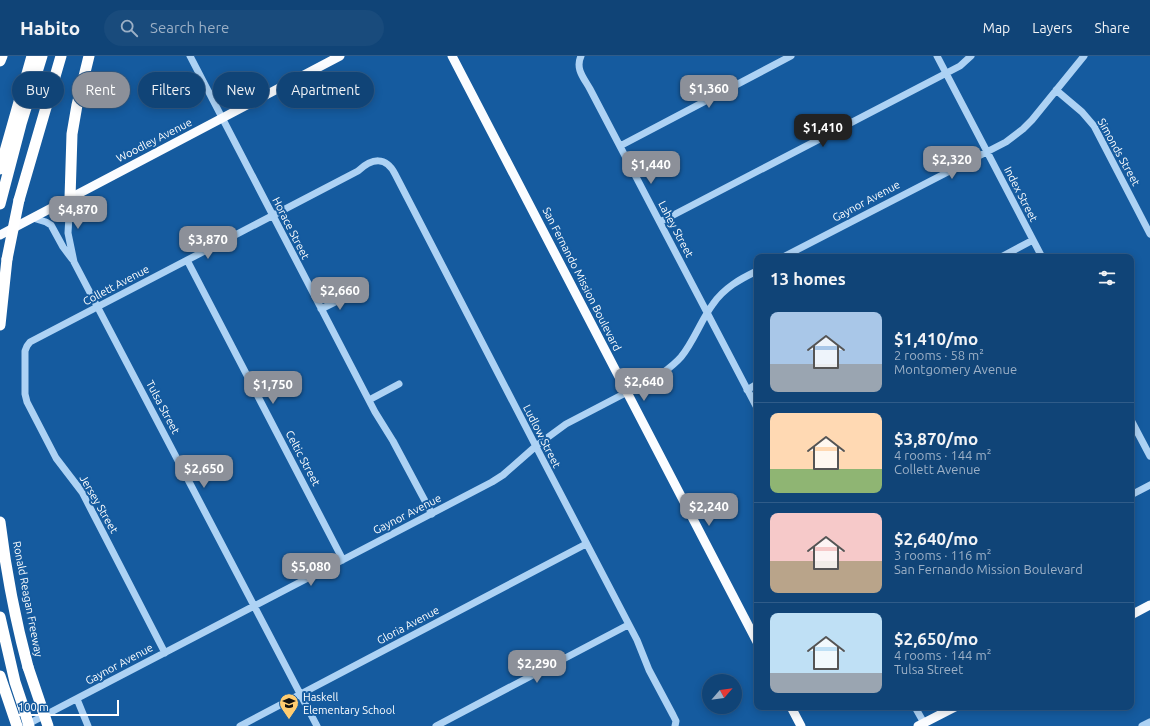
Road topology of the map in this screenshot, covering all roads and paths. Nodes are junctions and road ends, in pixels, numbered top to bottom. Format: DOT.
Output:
graph roads {
  1 [pos="2,56"];
  2 [pos="32,56"];
  3 [pos="42,56"];
  4 [pos="61,56"];
  5 [pos="89,56"];
  6 [pos="190,56"];
  7 [pos="340,56"];
  8 [pos="452,56"];
  9 [pos="791,56"];
  10 [pos="937,56"];
  11 [pos="971,56"];
  12 [pos="1084,56"];
  13 [pos="580,57"];
  14 [pos="0,61"];
  15 [pos="946,73"];
  16 [pos="1056,90"];
  17 [pos="222,118"];
  18 [pos="620,146"];
  19 [pos="987,151"];
  20 [pos="382,161"];
  21 [pos="0,169"];
  22 [pos="70,198"];
  23 [pos="0,204"];
  24 [pos="272,215"];
  25 [pos="33,218"];
  26 [pos="660,222"];
  27 [pos="1150,234"];
  28 [pos="0,235"];
  29 [pos="1033,240"];
  30 [pos="789,254"];
  31 [pos="1007,254"];
  32 [pos="1040,254"];
  33 [pos="187,260"];
  34 [pos="74,262"];
  35 [pos="754,273"];
  36 [pos="349,295"];
  37 [pos="98,306"];
  38 [pos="321,309"];
  39 [pos="707,313"];
  40 [pos="0,325"];
  41 [pos="30,342"];
  42 [pos="399,384"];
  43 [pos="754,386"];
  44 [pos="747,390"];
  45 [pos="627,393"];
  46 [pos="369,400"];
  47 [pos="754,403"];
  48 [pos="1134,426"];
  49 [pos="536,446"];
  50 [pos="1150,456"];
  51 [pos="1150,485"];
  52 [pos="1134,493"];
  53 [pos="432,514"];
  54 [pos="0,522"];
  55 [pos="586,544"];
  56 [pos="343,560"];
  57 [pos="1150,605"];
  58 [pos="254,606"];
  59 [pos="1134,613"];
  60 [pos="0,617"];
  61 [pos="628,625"];
  62 [pos="754,636"];
  63 [pos="166,653"];
  64 [pos="0,676"];
  65 [pos="300,694"];
  66 [pos="77,699"];
  67 [pos="793,710"];
  68 [pos="916,710"];
  69 [pos="948,710"];
  70 [pos="1150,722"];
  71 [pos="921,724"];
  72 [pos="17,726"];
  73 [pos="25,726"];
  74 [pos="29,726"];
  75 [pos="48,726"];
  76 [pos="88,726"];
  77 [pos="240,726"];
  78 [pos="317,726"];
  79 [pos="436,726"];
  80 [pos="675,726"];
  81 [pos="801,726"];
  82 [pos="1142,726"];
  1 -- 14 [label="highway"];
  2 -- 21 [label="highway"];
  3 -- 23 [label="highway"];
  4 -- 40 [label="highway, bridge"];
  5 -- 22 [label="highway"];
  6 -- 17 [label="street, Horace Street"];
  7 -- 17 [label="main road, Woodley Avenue"];
  8 -- 45 [label="main road, San Fernando Mission Boulevard"];
  9 -- 18 [label="street"];
  10 -- 15 [label="street, Index Street"];
  11 -- 15 [label="street"];
  12 -- 16 [label="street, Gaynor Avenue"];
  13 -- 18 [label="street, Lahey Street"];
  15 -- 19 [label="street, Index Street"];
  15 -- 26 [label="street"];
  16 -- 19 [label="street, Gaynor Avenue"];
  16 -- 27 [label="street, Simonds Street"];
  17 -- 22 [label="main road, Woodley Avenue"];
  17 -- 24 [label="street, Horace Street"];
  18 -- 26 [label="street, Lahey Street"];
  19 -- 29 [label="street, Index Street"];
  19 -- 30 [label="street, Gaynor Avenue"];
  20 -- 24 [label="street, Collett Avenue"];
  20 -- 49 [label="street, Ludlow Street"];
  22 -- 25 [label="main road, Woodley Avenue"];
  22 -- 34 [label="street, Tulsa Street"];
  24 -- 33 [label="street, Collett Avenue"];
  24 -- 38 [label="street, Horace Street"];
  25 -- 28 [label="main road, Woodley Avenue"];
  25 -- 34 [label="street"];
  26 -- 39 [label="street, Lahey Street"];
  29 -- 31 [label="street"];
  29 -- 32 [label="street, Index Street"];
  33 -- 37 [label="street, Collett Avenue"];
  33 -- 56 [label="street, Celtic Street"];
  34 -- 37 [label="street, Tulsa Street"];
  35 -- 39 [label="street, Gaynor Avenue"];
  36 -- 38 [label="street"];
  37 -- 41 [label="street, Collett Avenue"];
  37 -- 58 [label="street, Tulsa Street"];
  38 -- 46 [label="street, Horace Street"];
  39 -- 44 [label="street, Lahey Street"];
  39 -- 45 [label="street, Gaynor Avenue"];
  41 -- 63 [label="street, Jersey Street"];
  42 -- 46 [label="street"];
  43 -- 44 [label="street"];
  44 -- 47 [label="street, Lahey Street"];
  45 -- 49 [label="street, Gaynor Avenue"];
  45 -- 62 [label="main road, San Fernando Mission Boulevard"];
  46 -- 53 [label="street, Horace Street"];
  48 -- 50 [label="street"];
  49 -- 53 [label="street, Gaynor Avenue"];
  49 -- 55 [label="street, Ludlow Street"];
  51 -- 52 [label="street"];
  53 -- 56 [label="street, Gaynor Avenue"];
  54 -- 75 [label="highway, Ronald Reagan Freeway, bridge"];
  55 -- 61 [label="street, Ludlow Street"];
  55 -- 65 [label="street, Gloria Avenue"];
  56 -- 58 [label="street, Gaynor Avenue"];
  57 -- 59 [label="main road"];
  58 -- 63 [label="street, Gaynor Avenue"];
  58 -- 65 [label="street, Tulsa Street"];
  60 -- 74 [label="highway, bridge"];
  61 -- 79 [label="street"];
  61 -- 80 [label="street, Ludlow Street"];
  63 -- 66 [label="street, Gaynor Avenue"];
  64 -- 72 [label="highway"];
  65 -- 77 [label="street, Gloria Avenue"];
  65 -- 78 [label="street, Tulsa Street"];
  66 -- 73 [label="street, Gaynor Avenue"];
  66 -- 76 [label="street"];
  67 -- 81 [label="main road"];
  68 -- 71 [label="street"];
  69 -- 71 [label="main road"];
  70 -- 82 [label="street"];
}
